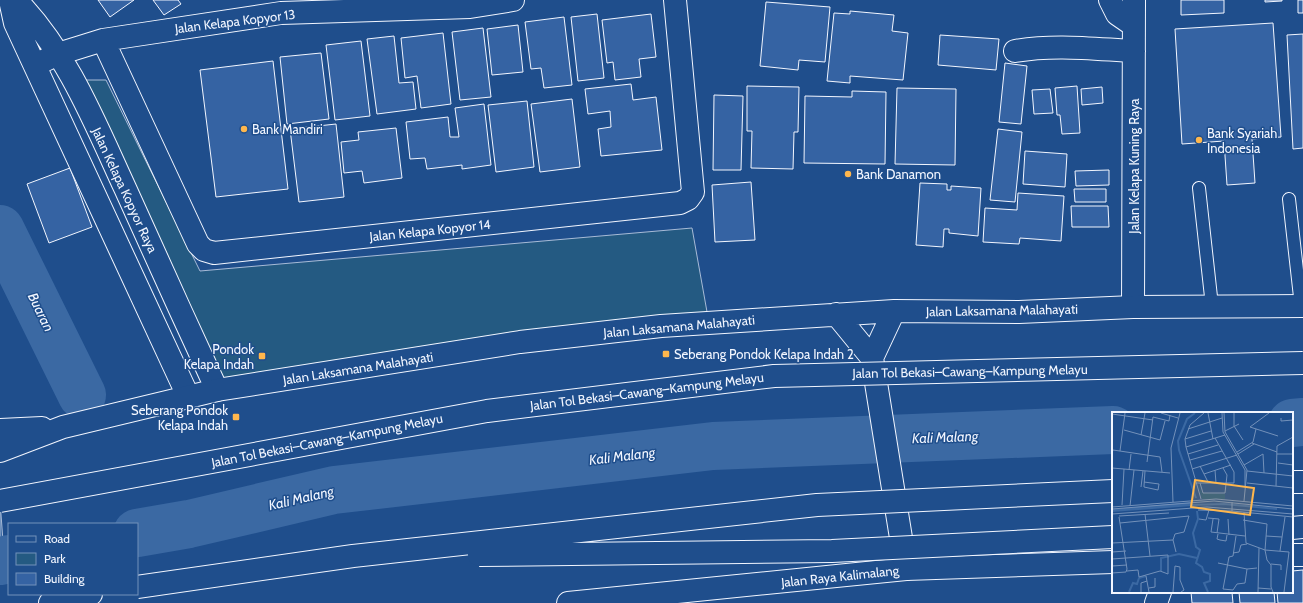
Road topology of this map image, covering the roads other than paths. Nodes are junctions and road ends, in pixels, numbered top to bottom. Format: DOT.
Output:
graph roads {
  1 [pos="10,0"];
  2 [pos="16,0"];
  3 [pos="513,0"];
  4 [pos="675,0"];
  5 [pos="1110,0"];
  6 [pos="1134,0"];
  7 [pos="470,3"];
  8 [pos="277,6"];
  9 [pos="1133,25"];
  10 [pos="103,40"];
  11 [pos="1015,51"];
  12 [pos="1134,52"];
  13 [pos="58,54"];
  14 [pos="35,65"];
  15 [pos="1199,188"];
  16 [pos="1289,199"];
  17 [pos="1212,306"];
  18 [pos="1302,306"];
  19 [pos="1133,307"];
  20 [pos="894,312"];
  21 [pos="836,314"];
  22 [pos="872,363"];
  23 [pos="1303,363"];
  24 [pos="217,390"];
  25 [pos="188,396"];
  26 [pos="63,427"];
  27 [pos="0,430"];
  28 [pos="0,451"];
  29 [pos="1112,491"];
  30 [pos="0,501"];
  31 [pos="1303,527"];
  32 [pos="1293,528"];
  33 [pos="1112,537"];
  34 [pos="353,556"];
  35 [pos="1112,562"];
  36 [pos="906,569"];
  37 [pos="138,587"];
  38 [pos="1160,593"];
  39 [pos="86,595"];
  40 [pos="50,603"];
  41 [pos="568,603"];
  42 [pos="1156,603"];
  1 -- 14 [label="main road"];
  2 -- 13 [label="main road, Jalan Kelapa Kopyor Raya"];
  3 -- 7 [label="main road, Jalan Kelapa Kopyor 13"];
  4 -- 10 [label="main road, Jalan Kelapa Kopyor 14"];
  5 -- 9 [label="main road"];
  6 -- 9 [label="main road, Jalan Kelapa Kuning Raya"];
  7 -- 8 [label="main road, Jalan Kelapa Kopyor 13"];
  8 -- 10 [label="main road, Jalan Kelapa Kopyor 13"];
  9 -- 12 [label="main road, Jalan Kelapa Kuning Raya"];
  10 -- 13 [label="main road, Jalan Kelapa Kopyor 13"];
  11 -- 12 [label="main road"];
  12 -- 19 [label="main road, Jalan Kelapa Kuning Raya"];
  13 -- 14 [label="main road, Jalan Kelapa Kopyor 13"];
  13 -- 24 [label="main road, Jalan Kelapa Kopyor Raya"];
  14 -- 25 [label="main road"];
  15 -- 17 [label="lane"];
  16 -- 18 [label="lane"];
  17 -- 18 [label="main road, Jalan Laksamana Malahayati"];
  17 -- 19 [label="main road, Jalan Laksamana Malahayati"];
  19 -- 20 [label="main road, Jalan Laksamana Malahayati"];
  20 -- 21 [label="main road, Jalan Laksamana Malahayati"];
  20 -- 22 [label="main road"];
  21 -- 22 [label="main road"];
  21 -- 24 [label="main road, Jalan Laksamana Malahayati"];
  22 -- 36 [label="main road, bridge"];
  23 -- 30 [label="main road, Jalan Tol Bekasi–Cawang–Kampung Melayu, bridge"];
  24 -- 25 [label="main road, Jalan Laksamana Malahayati"];
  25 -- 26 [label="main road, Jalan Laksamana Malahayati"];
  26 -- 27 [label="main road, Jalan Laksamana Malahayati"];
  26 -- 28 [label="main road, Jalan Laksamana Malahayati"];
  29 -- 34 [label="main road, bridge"];
  31 -- 32 [label="main road"];
  33 -- 34 [label="main road, bridge"];
  34 -- 37 [label="main road, bridge"];
  35 -- 36 [label="main road, Jalan Raya Kalimalang"];
  36 -- 41 [label="main road, Jalan Raya Kalimalang"];
  38 -- 42 [label="main road"];
  39 -- 40 [label="main road"];
}
